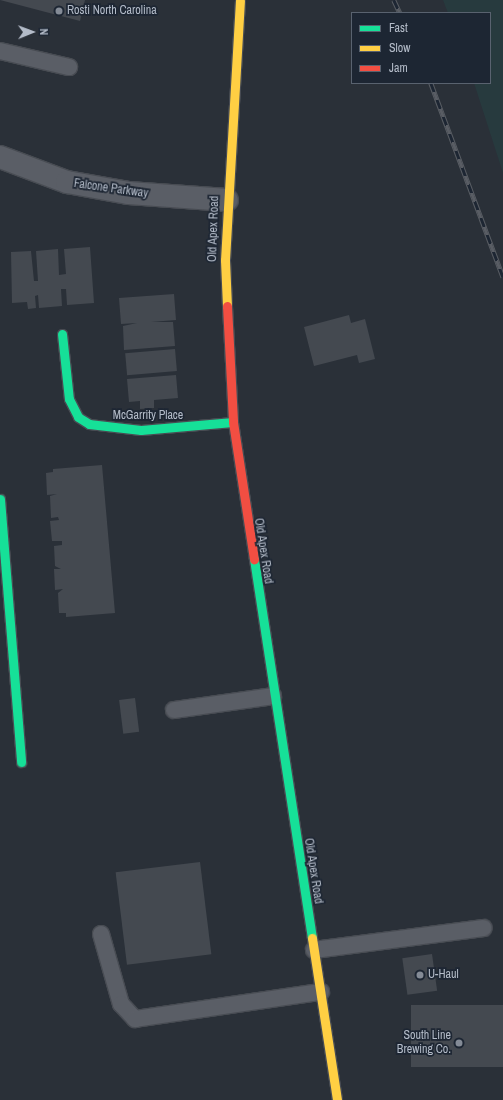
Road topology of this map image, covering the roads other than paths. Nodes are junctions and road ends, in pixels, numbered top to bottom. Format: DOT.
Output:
graph roads {
  1 [pos="240,0"];
  2 [pos="0,51"];
  3 [pos="69,67"];
  4 [pos="0,157"];
  5 [pos="227,200"];
  6 [pos="62,334"];
  7 [pos="233,422"];
  8 [pos="0,499"];
  9 [pos="0,504"];
  10 [pos="3,591"];
  11 [pos="273,696"];
  12 [pos="174,710"];
  13 [pos="21,762"];
  14 [pos="484,928"];
  15 [pos="101,934"];
  16 [pos="314,950"];
  17 [pos="320,992"];
  18 [pos="337,1100"];
  1 -- 5 [label="street, Old Apex Road"];
  2 -- 3 [label="lane"];
  4 -- 5 [label="street, Falcone Parkway"];
  5 -- 7 [label="street, Old Apex Road"];
  6 -- 7 [label="street, McGarrity Place"];
  7 -- 11 [label="street, Old Apex Road"];
  8 -- 9 [label="street"];
  9 -- 10 [label="street"];
  10 -- 13 [label="street"];
  11 -- 12 [label="lane"];
  11 -- 16 [label="street, Old Apex Road"];
  14 -- 16 [label="lane"];
  15 -- 17 [label="lane"];
  16 -- 17 [label="street, Old Apex Road"];
  17 -- 18 [label="street, Old Apex Road"];
}
